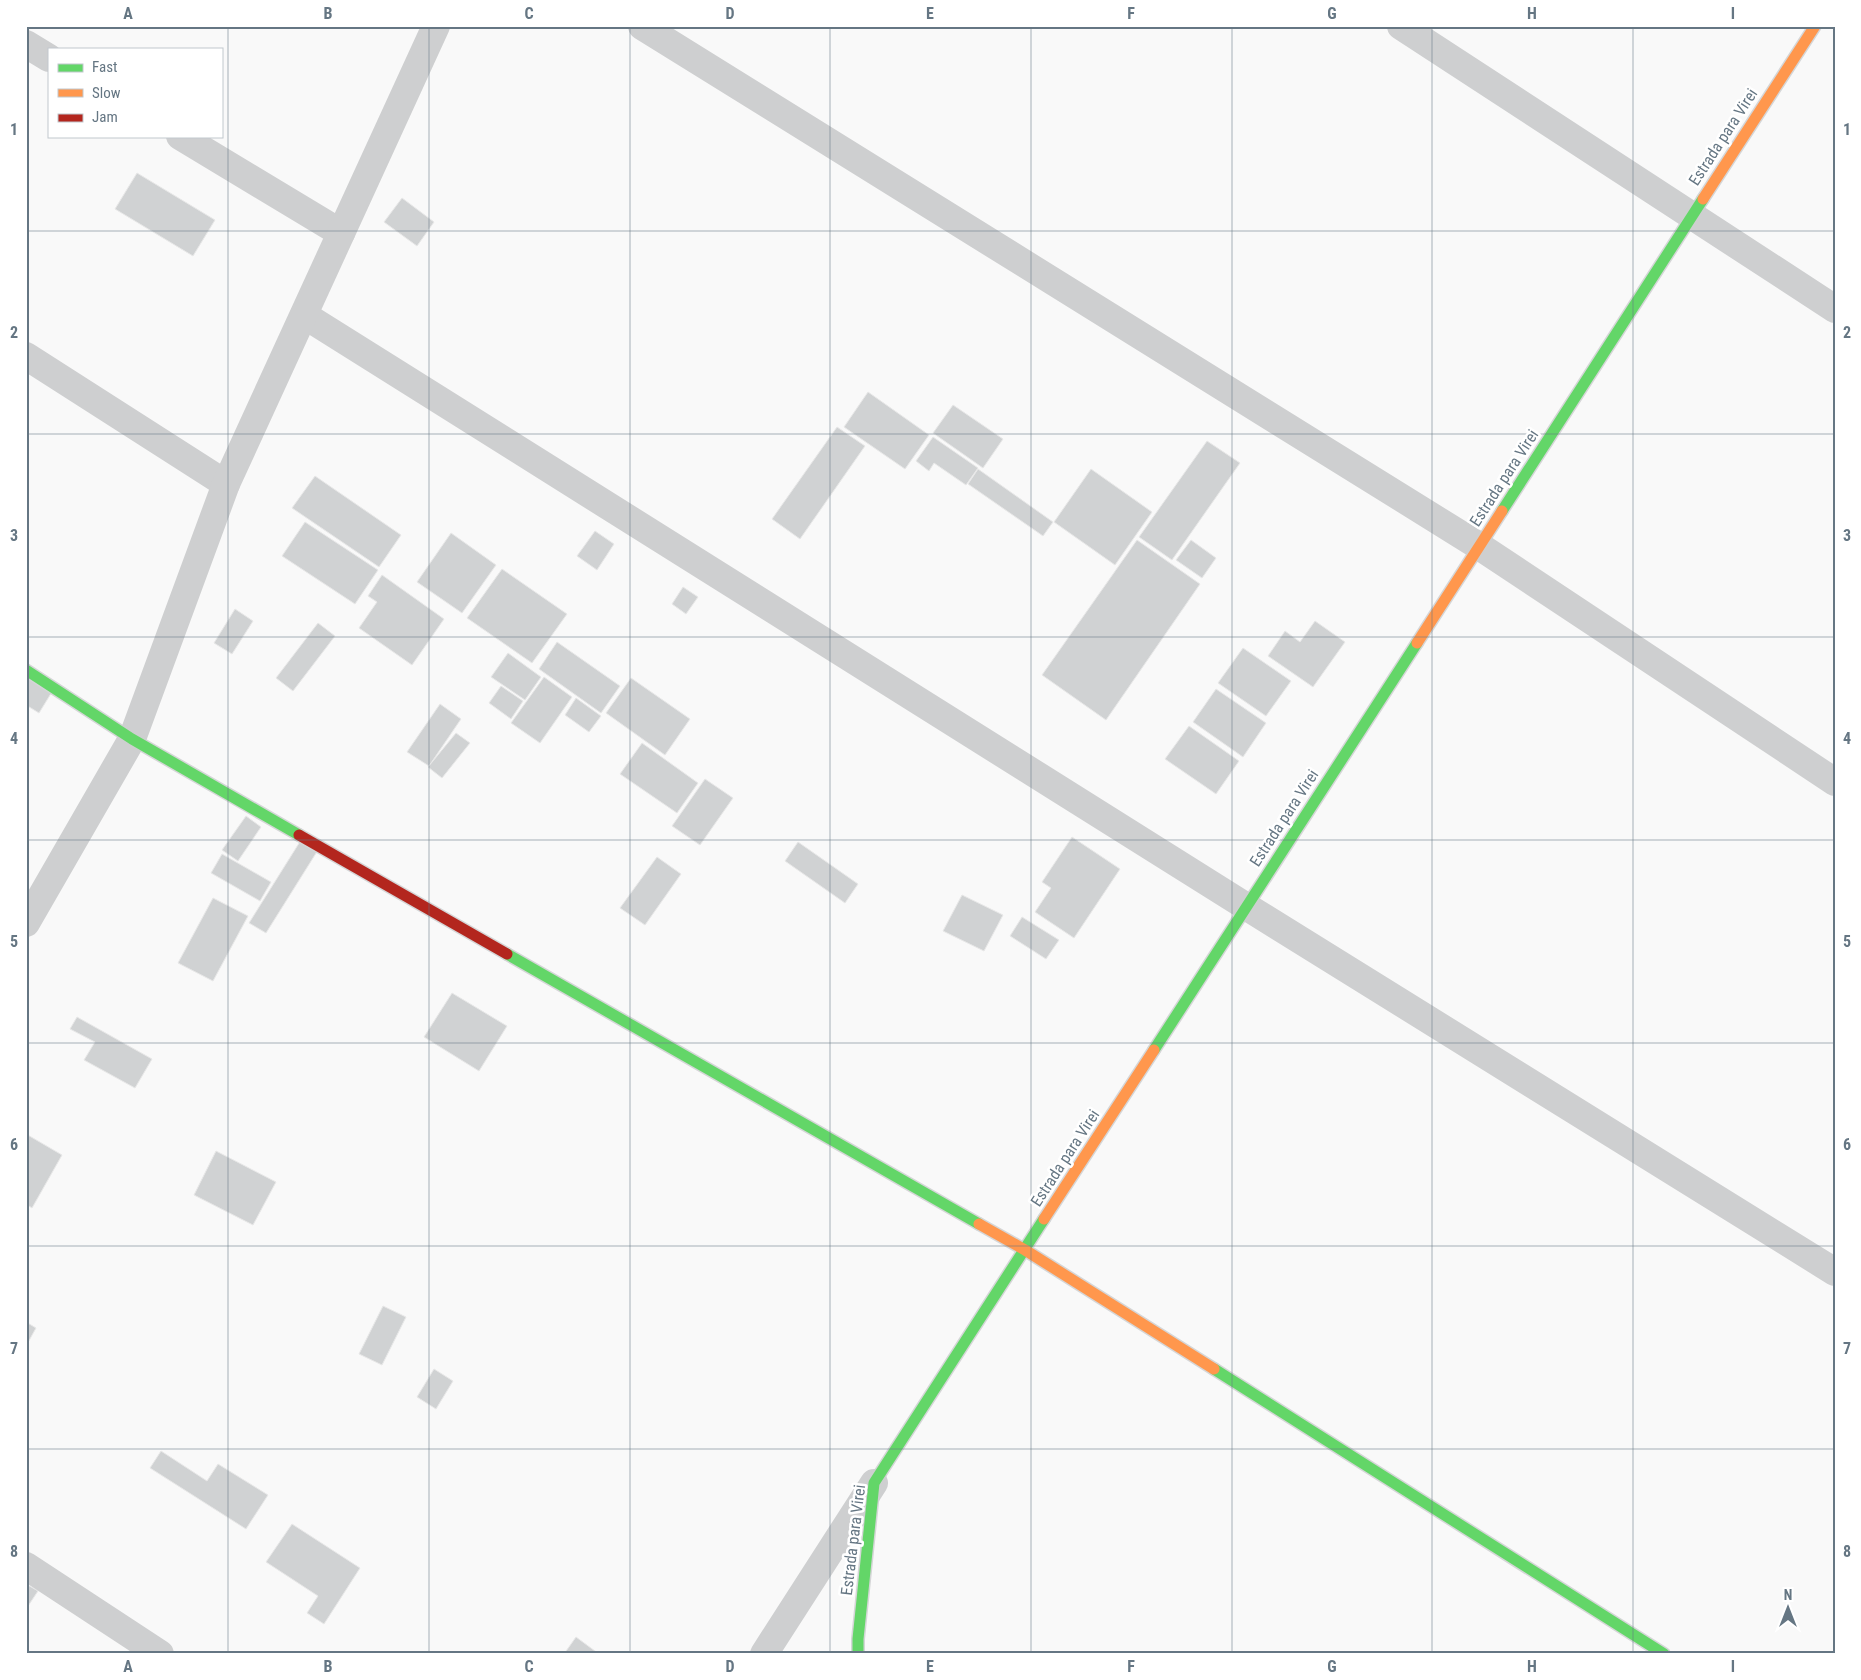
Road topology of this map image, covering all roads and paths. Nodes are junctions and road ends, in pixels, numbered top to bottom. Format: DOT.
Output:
graph roads {
  1 [pos="436,26"];
  2 [pos="642,26"];
  3 [pos="1401,26"];
  4 [pos="1815,26"];
  5 [pos="26,44"];
  6 [pos="48,57"];
  7 [pos="183,138"];
  8 [pos="1692,216"];
  9 [pos="341,233"];
  10 [pos="1835,309"];
  11 [pos="304,315"];
  12 [pos="26,356"];
  13 [pos="226,484"];
  14 [pos="1479,546"];
  15 [pos="26,670"];
  16 [pos="132,740"];
  17 [pos="1835,782"];
  18 [pos="1247,906"];
  19 [pos="26,923"];
  20 [pos="1024,1250"];
  21 [pos="1835,1272"];
  22 [pos="874,1483"];
  23 [pos="26,1566"];
  24 [pos="160,1654"];
  25 [pos="764,1654"];
  26 [pos="858,1654"];
  27 [pos="1664,1654"];
  1 -- 9 [label="street"];
  2 -- 14 [label="street"];
  3 -- 8 [label="street"];
  4 -- 8 [label="street, Estrada para Virei"];
  5 -- 6 [label="street"];
  7 -- 9 [label="street"];
  8 -- 10 [label="street"];
  8 -- 14 [label="street, Estrada para Virei"];
  9 -- 11 [label="street"];
  11 -- 13 [label="street"];
  11 -- 18 [label="street"];
  12 -- 13 [label="street"];
  13 -- 16 [label="street"];
  14 -- 17 [label="street"];
  14 -- 18 [label="street, Estrada para Virei"];
  15 -- 16 [label="street"];
  16 -- 19 [label="street"];
  16 -- 20 [label="street"];
  18 -- 20 [label="street, Estrada para Virei"];
  18 -- 21 [label="street"];
  20 -- 22 [label="street, Estrada para Virei"];
  20 -- 27 [label="street"];
  22 -- 25 [label="street"];
  22 -- 26 [label="street, Estrada para Virei"];
  23 -- 24 [label="street"];
}
